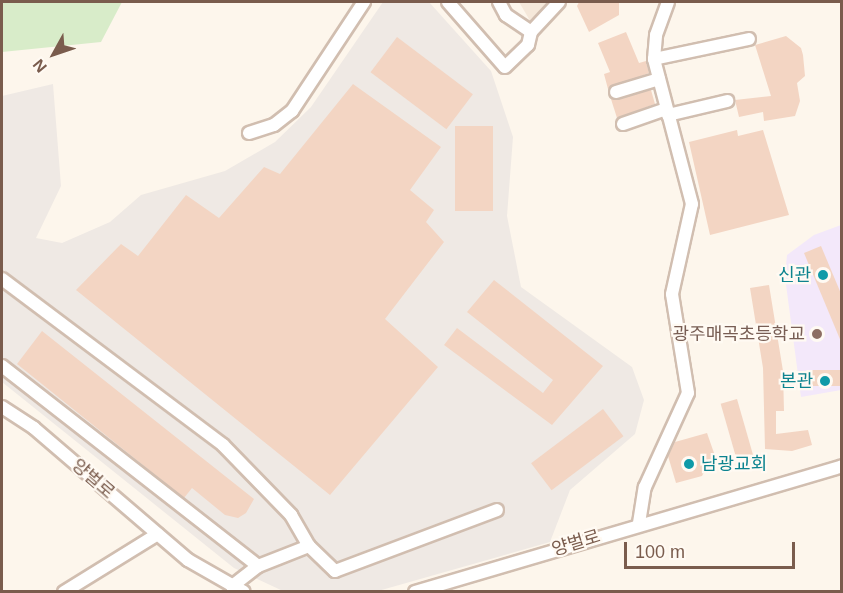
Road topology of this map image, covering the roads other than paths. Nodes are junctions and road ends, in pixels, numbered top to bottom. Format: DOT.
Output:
graph roads {
  1 [pos="364,2"];
  2 [pos="448,2"];
  3 [pos="499,2"];
  4 [pos="559,2"];
  5 [pos="668,2"];
  6 [pos="531,32"];
  7 [pos="749,39"];
  8 [pos="654,59"];
  9 [pos="659,79"];
  10 [pos="616,92"];
  11 [pos="727,101"];
  12 [pos="667,112"];
  13 [pos="623,124"];
  14 [pos="249,133"];
  15 [pos="2,279"];
  16 [pos="2,366"];
  17 [pos="2,407"];
  18 [pos="842,466"];
  19 [pos="497,510"];
  20 [pos="639,523"];
  21 [pos="158,534"];
  22 [pos="309,546"];
  23 [pos="258,566"];
  24 [pos="238,589"];
  25 [pos="64,591"];
  26 [pos="415,591"];
  1 -- 14 [label="street"];
  2 -- 6 [label="street"];
  3 -- 6 [label="street"];
  4 -- 6 [label="street"];
  5 -- 8 [label="street"];
  7 -- 8 [label="street"];
  8 -- 9 [label="street"];
  9 -- 10 [label="street"];
  9 -- 12 [label="street"];
  11 -- 12 [label="street"];
  12 -- 13 [label="street"];
  12 -- 20 [label="street"];
  15 -- 22 [label="street"];
  16 -- 23 [label="street"];
  17 -- 21 [label="street, 양벌로"];
  18 -- 20 [label="street, 양벌로"];
  19 -- 22 [label="street"];
  20 -- 26 [label="street, 양벌로"];
  21 -- 24 [label="street, 양벌로"];
  21 -- 25 [label="street"];
  22 -- 23 [label="street"];
  23 -- 24 [label="street"];
}
